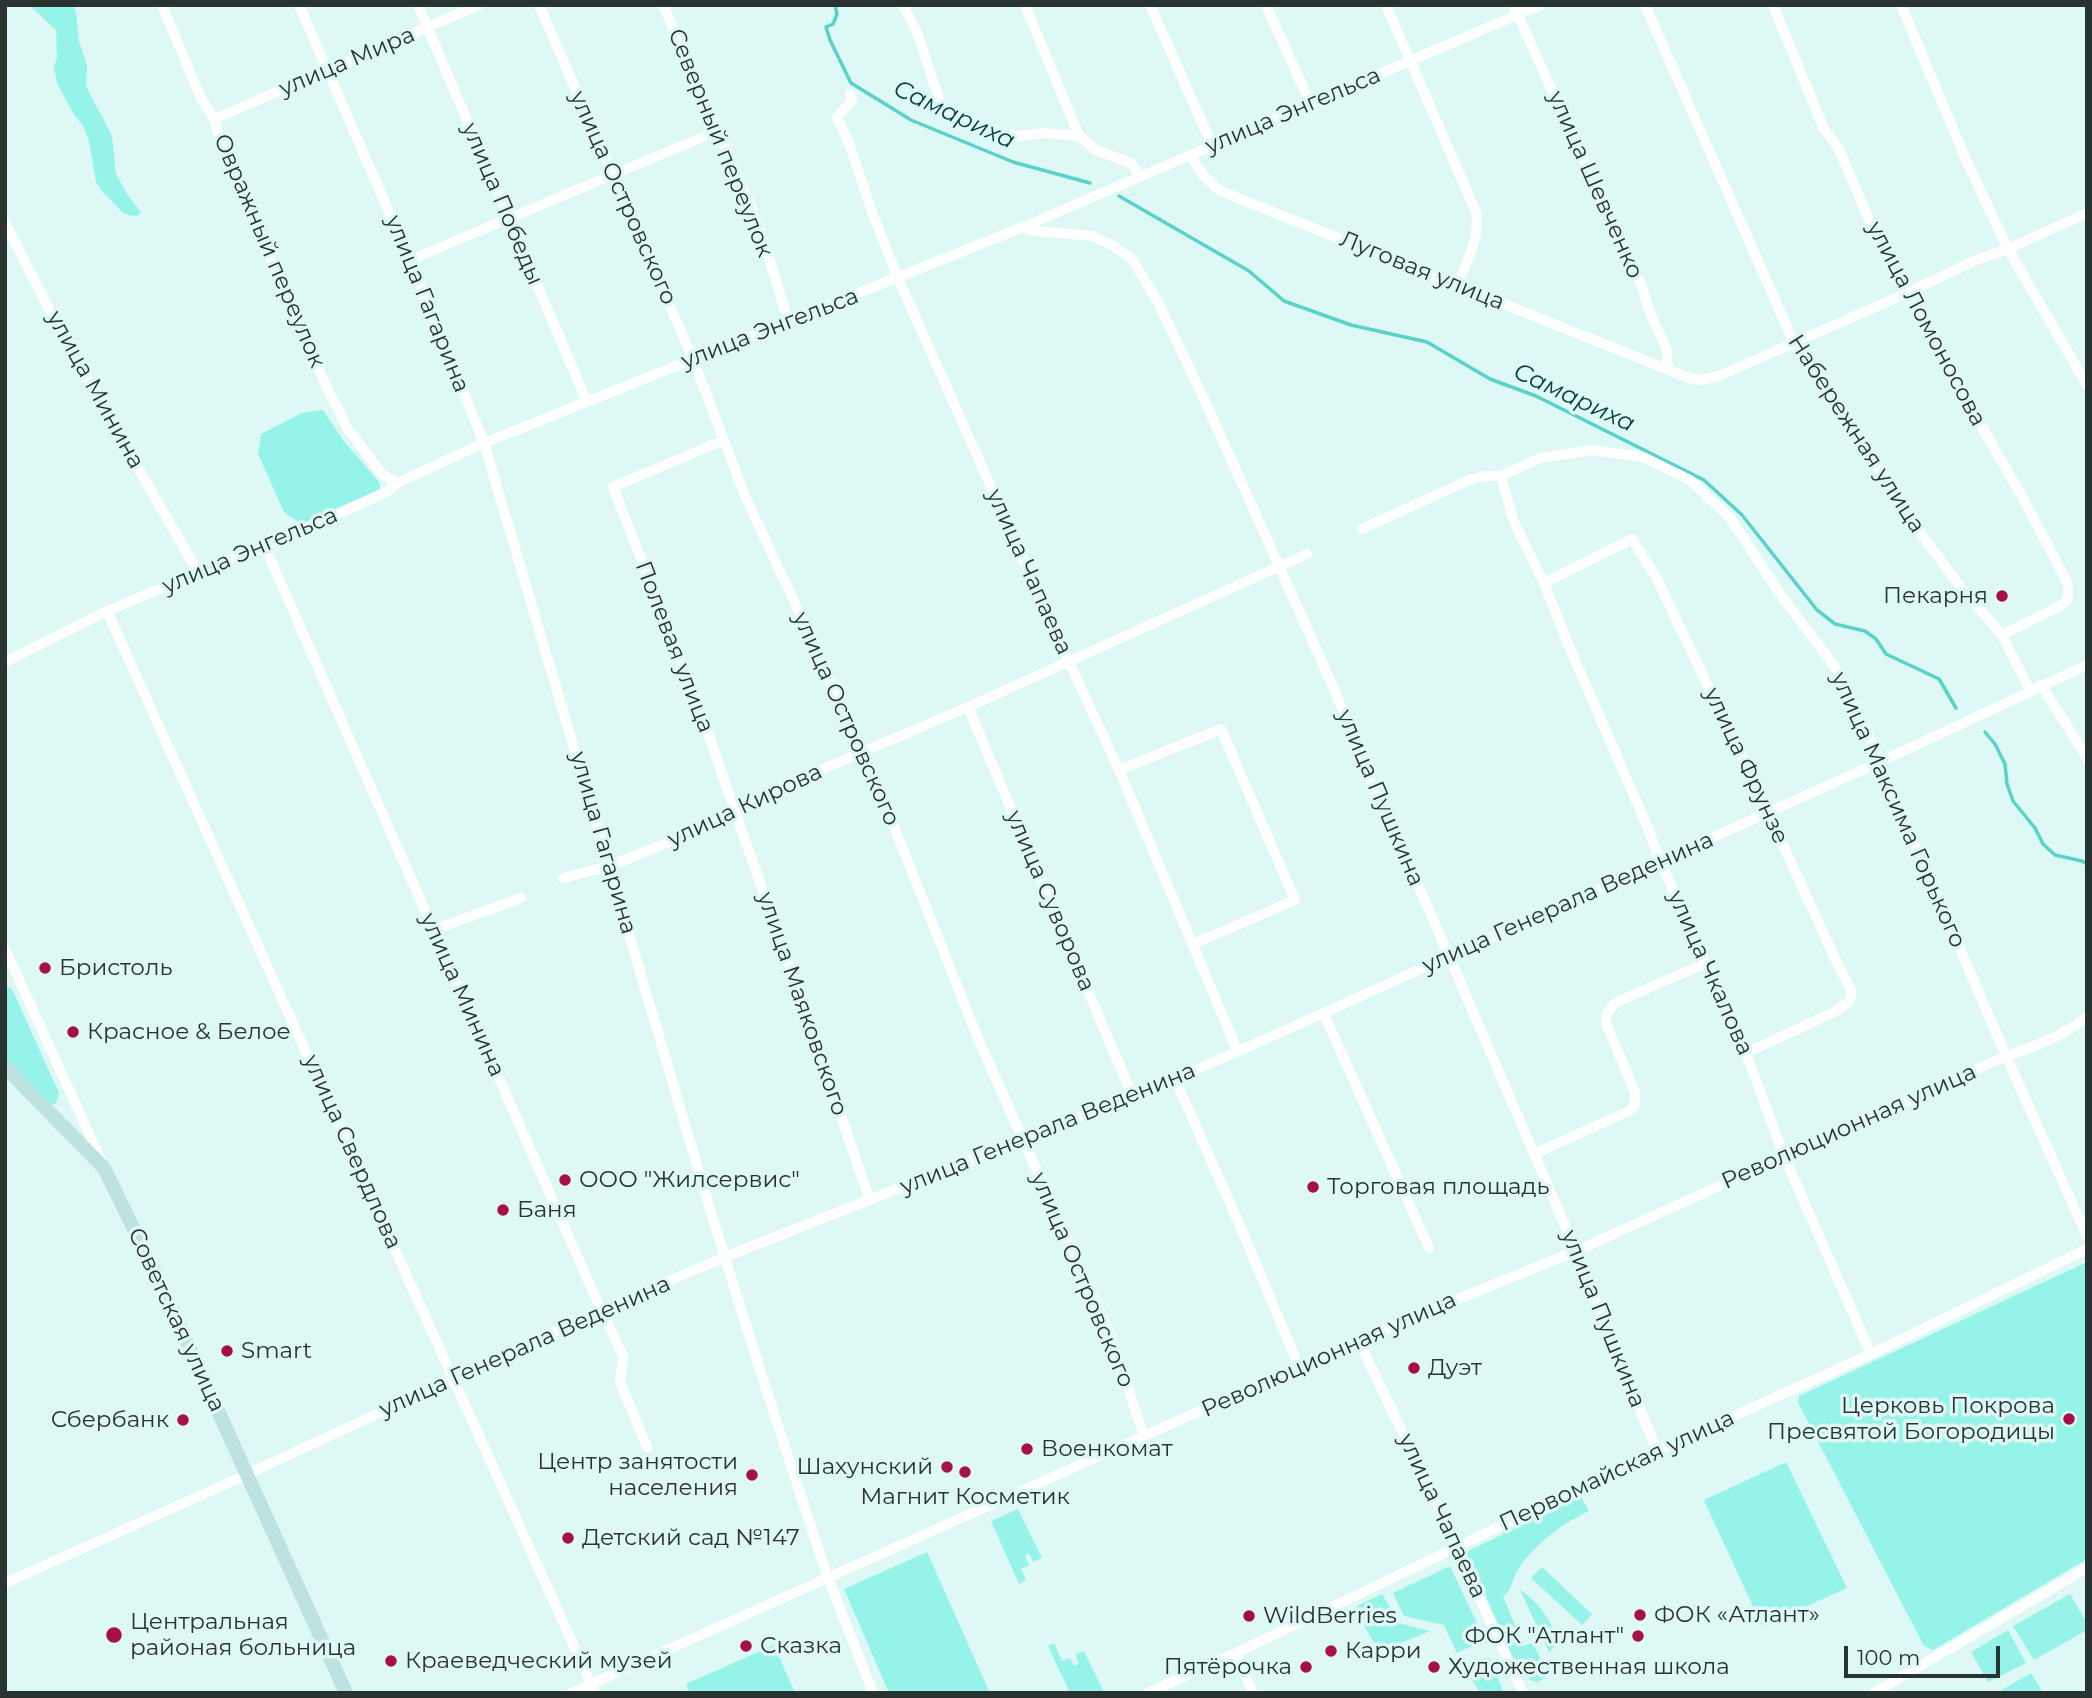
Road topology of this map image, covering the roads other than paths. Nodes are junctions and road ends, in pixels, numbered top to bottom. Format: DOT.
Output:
graph roads {
  1 [pos="162,5"];
  2 [pos="299,5"];
  3 [pos="418,5"];
  4 [pos="479,5"];
  5 [pos="538,5"];
  6 [pos="663,5"];
  7 [pos="903,5"];
  8 [pos="1025,5"];
  9 [pos="1150,5"];
  10 [pos="1266,5"];
  11 [pos="1386,5"];
  12 [pos="1540,5"];
  13 [pos="1645,5"];
  14 [pos="1773,5"];
  15 [pos="1901,5"];
  16 [pos="1516,10"];
  17 [pos="427,28"];
  18 [pos="1409,61"];
  19 [pos="328,71"];
  20 [pos="850,94"];
  21 [pos="1310,103"];
  22 [pos="214,119"];
  23 [pos="717,131"];
  24 [pos="1079,136"];
  25 [pos="1212,145"];
  26 [pos="1190,155"];
  27 [pos="613,175"];
  28 [pos="1141,176"];
  29 [pos="2087,213"];
  30 [pos="508,217"];
  31 [pos="5,223"];
  32 [pos="1023,226"];
  33 [pos="2008,249"];
  34 [pos="410,260"];
  35 [pos="898,278"];
  36 [pos="1457,286"];
  37 [pos="1905,294"];
  38 [pos="788,321"];
  39 [pos="1794,343"];
  40 [pos="693,359"];
  41 [pos="1668,368"];
  42 [pos="2087,386"];
  43 [pos="587,402"];
  44 [pos="724,440"];
  45 [pos="484,443"];
  46 [pos="1501,476"];
  47 [pos="397,483"];
  48 [pos="1362,530"];
  49 [pos="265,547"];
  50 [pos="1307,554"];
  51 [pos="1279,567"];
  52 [pos="198,573"];
  53 [pos="1544,583"];
  54 [pos="107,611"];
  55 [pos="2002,635"];
  56 [pos="1068,660"];
  57 [pos="5,662"];
  58 [pos="2087,665"];
  59 [pos="2041,685"];
  60 [pos="2030,690"];
  61 [pos="968,707"];
  62 [pos="862,753"];
  63 [pos="2087,758"];
  64 [pos="1880,762"];
  65 [pos="1119,770"];
  66 [pos="734,807"];
  67 [pos="1768,812"];
  68 [pos="1660,861"];
  69 [pos="610,866"];
  70 [pos="563,878"];
  71 [pos="521,898"];
  72 [pos="433,930"];
  73 [pos="1193,944"];
  74 [pos="5,949"];
  75 [pos="1449,956"];
  76 [pos="1706,963"];
  77 [pos="1324,1014"];
  78 [pos="2087,1017"];
  79 [pos="1238,1052"];
  80 [pos="1746,1053"];
  81 [pos="2007,1056"];
  82 [pos="5,1067"];
  83 [pos="1175,1079"];
  84 [pos="1132,1095"];
  85 [pos="1023,1140"];
  86 [pos="1534,1154"];
  87 [pos="1784,1156"];
  88 [pos="104,1168"];
  89 [pos="870,1200"];
  90 [pos="2087,1236"];
  91 [pos="1429,1248"];
  92 [pos="2087,1249"];
  93 [pos="1576,1251"];
  94 [pos="725,1257"];
  95 [pos="601,1310"];
  96 [pos="1358,1340"];
  97 [pos="1871,1354"];
  98 [pos="1298,1367"];
  99 [pos="454,1377"];
  100 [pos="1144,1436"];
  101 [pos="647,1447"];
  102 [pos="1657,1451"];
  103 [pos="247,1475"];
  104 [pos="1457,1547"];
  105 [pos="2087,1568"];
  106 [pos="828,1578"];
  107 [pos="5,1583"];
  108 [pos="1236,1653"];
  109 [pos="593,1688"];
  110 [pos="346,1693"];
  111 [pos="571,1693"];
  112 [pos="873,1693"];
  113 [pos="1148,1693"];
  114 [pos="1253,1693"];
  115 [pos="1523,1693"];
  116 [pos="1874,1693"];
  1 -- 22 [label="street, Овражный переулок"];
  2 -- 19 [label="street, улица Гагарина"];
  3 -- 17 [label="street, улица Победы"];
  4 -- 17 [label="street, улица Мира"];
  5 -- 27 [label="street, улица Островского"];
  6 -- 23 [label="street, Северный переулок"];
  7 -- 24 [label="street"];
  8 -- 24 [label="street"];
  9 -- 25 [label="street"];
  10 -- 21 [label="street"];
  11 -- 18 [label="street"];
  12 -- 16 [label="street, улица Энгельса"];
  13 -- 39 [label="street, Набережная улица"];
  14 -- 37 [label="street, улица Ломоносова"];
  15 -- 33 [label="street"];
  16 -- 18 [label="street, улица Энгельса"];
  16 -- 41 [label="street, улица Шевченко"];
  17 -- 19 [label="street, улица Мира"];
  17 -- 30 [label="street, улица Победы"];
  18 -- 21 [label="street, улица Энгельса"];
  18 -- 36 [label="street"];
  19 -- 22 [label="street, улица Мира"];
  19 -- 34 [label="street, улица Гагарина"];
  20 -- 35 [label="street, улица Чапаева"];
  21 -- 25 [label="street, улица Энгельса"];
  22 -- 47 [label="street, Овражный переулок"];
  23 -- 27 [label="street"];
  23 -- 38 [label="street, Северный переулок"];
  24 -- 28 [label="street"];
  25 -- 26 [label="street, улица Энгельса"];
  26 -- 28 [label="street, улица Энгельса"];
  26 -- 36 [label="street, Луговая улица"];
  27 -- 30 [label="street"];
  27 -- 40 [label="street, улица Островского"];
  28 -- 32 [label="street, улица Энгельса"];
  29 -- 33 [label="street"];
  30 -- 34 [label="street"];
  30 -- 43 [label="street, улица Победы"];
  31 -- 52 [label="street, улица Минина"];
  32 -- 35 [label="street, улица Энгельса"];
  32 -- 51 [label="street, улица Пушкина"];
  33 -- 37 [label="street"];
  33 -- 42 [label="street"];
  34 -- 45 [label="street, улица Гагарина"];
  35 -- 38 [label="street, улица Энгельса"];
  35 -- 56 [label="street, улица Чапаева"];
  36 -- 41 [label="street, Луговая улица"];
  37 -- 39 [label="street"];
  37 -- 55 [label="street, улица Ломоносова"];
  38 -- 40 [label="street, улица Энгельса"];
  39 -- 41 [label="street"];
  39 -- 55 [label="street, Набережная улица"];
  40 -- 43 [label="street, улица Энгельса"];
  40 -- 44 [label="street, улица Островского"];
  43 -- 45 [label="street, улица Энгельса"];
  44 -- 62 [label="street, улица Островского"];
  44 -- 66 [label="street, Полевая улица"];
  45 -- 47 [label="street, улица Энгельса"];
  45 -- 69 [label="street, улица Гагарина"];
  46 -- 48 [label="street"];
  46 -- 53 [label="street, улица Чкалова"];
  46 -- 64 [label="street, улица Максима Горького"];
  47 -- 49 [label="street, улица Энгельса"];
  49 -- 52 [label="street, улица Энгельса"];
  49 -- 72 [label="street, улица Минина"];
  50 -- 51 [label="street, улица Кирова"];
  51 -- 56 [label="street, улица Кирова"];
  51 -- 75 [label="street, улица Пушкина"];
  52 -- 54 [label="street, улица Энгельса"];
  53 -- 67 [label="street, улица Фрунзе"];
  53 -- 68 [label="street, улица Чкалова"];
  54 -- 57 [label="street, улица Энгельса"];
  54 -- 99 [label="street, улица Свердлова"];
  55 -- 60 [label="street, Набережная улица"];
  56 -- 61 [label="street, улица Кирова"];
  56 -- 65 [label="street, улица Чапаева"];
  58 -- 59 [label="street, улица Генерала Веденина"];
  59 -- 60 [label="street, улица Генерала Веденина"];
  59 -- 63 [label="street"];
  60 -- 64 [label="street, улица Генерала Веденина"];
  61 -- 62 [label="street, улица Кирова"];
  61 -- 84 [label="street, улица Суворова"];
  62 -- 66 [label="street, улица Кирова"];
  62 -- 85 [label="street, улица Островского"];
  64 -- 67 [label="street, улица Генерала Веденина"];
  64 -- 81 [label="street, улица Максима Горького"];
  65 -- 73 [label="street, улица Чапаева"];
  65 -- 73 [label="street"];
  66 -- 69 [label="street, улица Кирова"];
  66 -- 89 [label="street, улица Маяковского"];
  67 -- 68 [label="street, улица Генерала Веденина"];
  67 -- 80 [label="street, улица Фрунзе"];
  68 -- 75 [label="street, улица Генерала Веденина"];
  68 -- 76 [label="street, улица Чкалова"];
  69 -- 70 [label="street, улица Кирова"];
  69 -- 94 [label="street, улица Гагарина"];
  71 -- 72 [label="street"];
  72 -- 95 [label="street, улица Минина"];
  73 -- 79 [label="street, улица Чапаева"];
  74 -- 88 [label="street, Советская улица"];
  75 -- 77 [label="street, улица Генерала Веденина"];
  75 -- 86 [label="street, улица Пушкина"];
  76 -- 80 [label="street, улица Чкалова"];
  76 -- 86 [label="street"];
  77 -- 79 [label="street, улица Генерала Веденина"];
  77 -- 91 [label="street"];
  78 -- 81 [label="street, Революционная улица"];
  79 -- 83 [label="street, улица Генерала Веденина"];
  80 -- 87 [label="street, улица Чкалова"];
  81 -- 87 [label="street, Революционная улица"];
  81 -- 90 [label="street, улица Максима Горького"];
  82 -- 88 [label="street"];
  83 -- 84 [label="street, улица Генерала Веденина"];
  83 -- 98 [label="street"];
  84 -- 85 [label="street, улица Генерала Веденина"];
  85 -- 89 [label="street, улица Генерала Веденина"];
  85 -- 100 [label="street, улица Островского"];
  86 -- 93 [label="street, улица Пушкина"];
  87 -- 93 [label="street, Революционная улица"];
  87 -- 97 [label="street, улица Чкалова"];
  88 -- 103 [label="street, Советская улица"];
  89 -- 94 [label="street, улица Генерала Веденина"];
  92 -- 97 [label="street, Первомайская улица"];
  93 -- 96 [label="street, Революционная улица"];
  93 -- 102 [label="street, улица Пушкина"];
  94 -- 95 [label="street, улица Генерала Веденина"];
  94 -- 106 [label="street, улица Гагарина"];
  95 -- 99 [label="street, улица Генерала Веденина"];
  95 -- 101 [label="street, улица Минина"];
  96 -- 98 [label="street, Революционная улица"];
  96 -- 104 [label="street, улица Чапаева"];
  97 -- 102 [label="street, Первомайская улица"];
  98 -- 100 [label="street, Революционная улица"];
  99 -- 103 [label="street, улица Генерала Веденина"];
  99 -- 109 [label="street, улица Свердлова"];
  100 -- 106 [label="street, Революционная улица"];
  102 -- 104 [label="street, Первомайская улица"];
  103 -- 107 [label="street, улица Генерала Веденина"];
  103 -- 110 [label="street, Советская улица"];
  104 -- 108 [label="street, Первомайская улица"];
  104 -- 115 [label="street, улица Чапаева"];
  105 -- 116 [label="street"];
  106 -- 109 [label="street, Революционная улица"];
  106 -- 112 [label="street, улица Гагарина"];
  108 -- 113 [label="street, Первомайская улица"];
  108 -- 114 [label="street"];
  109 -- 111 [label="street, Революционная улица"];
}
